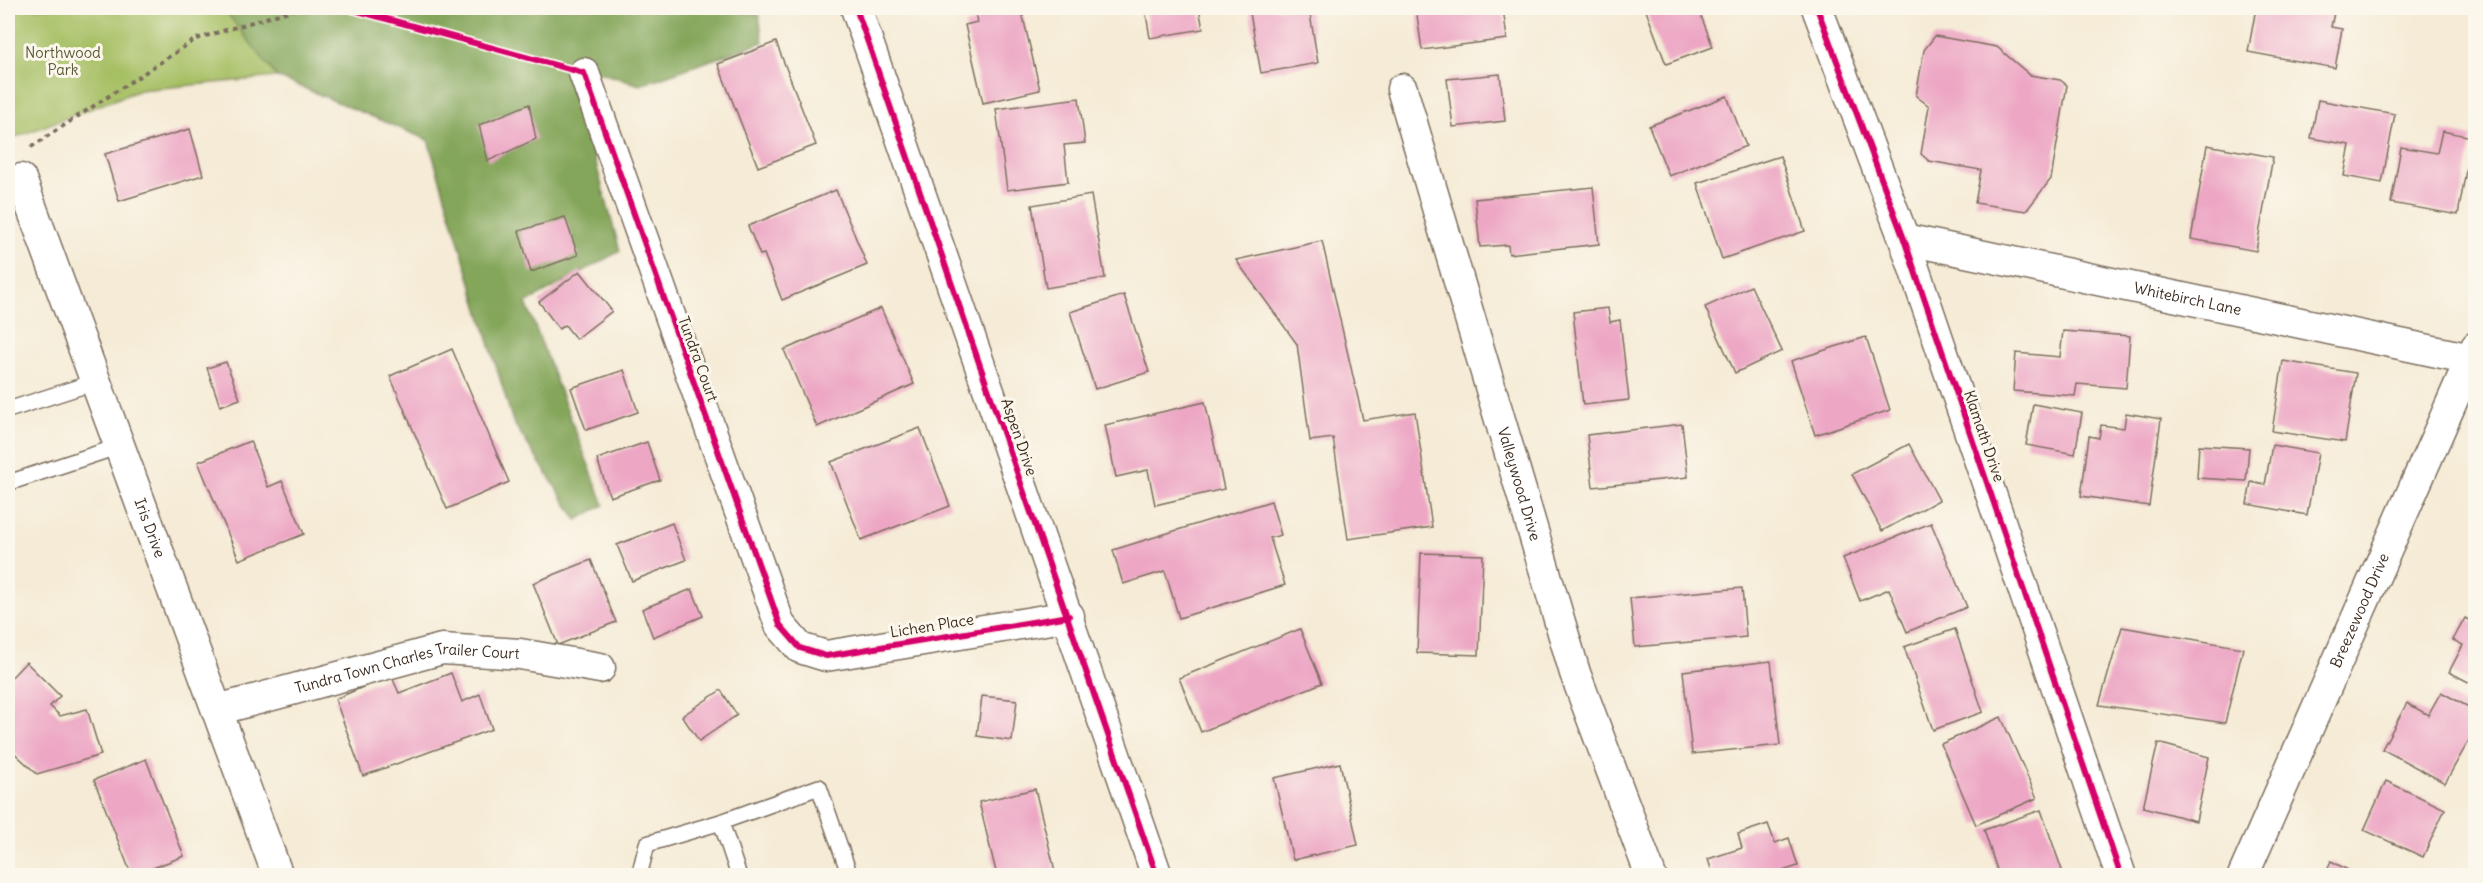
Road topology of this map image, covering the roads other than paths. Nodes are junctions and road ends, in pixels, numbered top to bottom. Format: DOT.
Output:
graph roads {
  1 [pos="856,8"];
  2 [pos="1817,8"];
  3 [pos="584,73"];
  4 [pos="1402,89"];
  5 [pos="21,179"];
  6 [pos="1904,239"];
  7 [pos="2473,353"];
  8 [pos="95,382"];
  9 [pos="8,410"];
  10 [pos="120,446"];
  11 [pos="8,483"];
  12 [pos="1069,616"];
  13 [pos="800,648"];
  14 [pos="600,668"];
  15 [pos="217,710"];
  16 [pos="721,822"];
  17 [pos="278,876"];
  18 [pos="639,876"];
  19 [pos="739,876"];
  20 [pos="850,876"];
  21 [pos="1157,876"];
  22 [pos="1651,876"];
  23 [pos="2121,876"];
  24 [pos="2243,876"];
  1 -- 12 [label="street, Aspen Drive"];
  2 -- 6 [label="street, Klamath Drive"];
  3 -- 13 [label="street, Tundra Court"];
  4 -- 22 [label="street, Valleywood Drive"];
  5 -- 8 [label="street, Iris Drive"];
  6 -- 7 [label="street, Whitebirch Lane"];
  6 -- 23 [label="street, Klamath Drive"];
  7 -- 24 [label="street, Breezewood Drive"];
  8 -- 9 [label="lane"];
  8 -- 10 [label="street, Iris Drive"];
  10 -- 11 [label="lane"];
  10 -- 15 [label="street, Iris Drive"];
  12 -- 13 [label="street, Lichen Place"];
  12 -- 21 [label="street, Aspen Drive"];
  14 -- 15 [label="street, Tundra Town Charles Trailer Court"];
  15 -- 17 [label="street, Iris Drive"];
  16 -- 18 [label="lane"];
  16 -- 19 [label="lane"];
  16 -- 20 [label="lane"];
}
